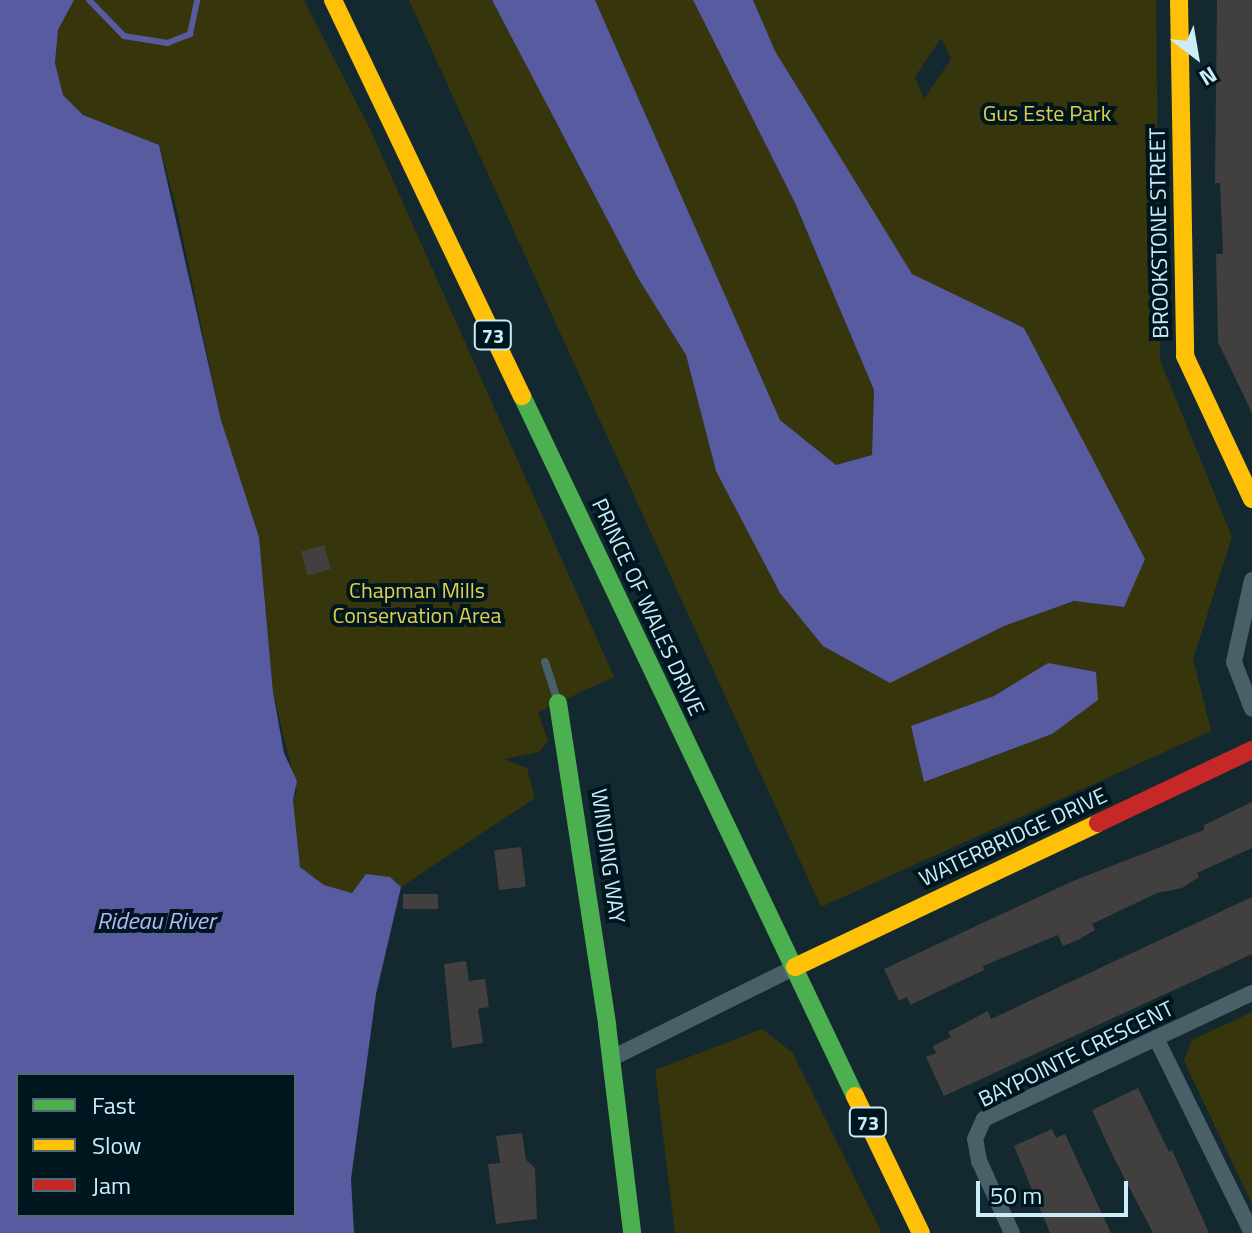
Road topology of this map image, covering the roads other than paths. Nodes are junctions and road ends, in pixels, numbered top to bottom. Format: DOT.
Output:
graph roads {
  1 [pos="333,0"];
  2 [pos="1179,0"];
  3 [pos="1252,499"];
  4 [pos="1252,580"];
  5 [pos="545,662"];
  6 [pos="558,703"];
  7 [pos="1252,709"];
  8 [pos="1252,750"];
  9 [pos="795,967"];
  10 [pos="1252,993"];
  11 [pos="1156,1038"];
  12 [pos="612,1058"];
  13 [pos="1252,1232"];
  14 [pos="632,1233"];
  15 [pos="921,1233"];
  16 [pos="1012,1233"];
  1 -- 9 [label="street, PRINCE OF WALES DRIVE / 73"];
  2 -- 3 [label="street, BROOKSTONE STREET"];
  4 -- 7 [label="street"];
  5 -- 6 [label="lane, WINDING WAY"];
  6 -- 12 [label="street, WINDING WAY"];
  8 -- 9 [label="street, WATERBRIDGE DRIVE"];
  9 -- 12 [label="street"];
  9 -- 15 [label="street, PRINCE OF WALES DRIVE / 73"];
  10 -- 11 [label="street, BAYPOINTE CRESCENT"];
  11 -- 13 [label="street"];
  11 -- 16 [label="street, BAYPOINTE CRESCENT"];
  12 -- 14 [label="street, WINDING WAY"];
}
